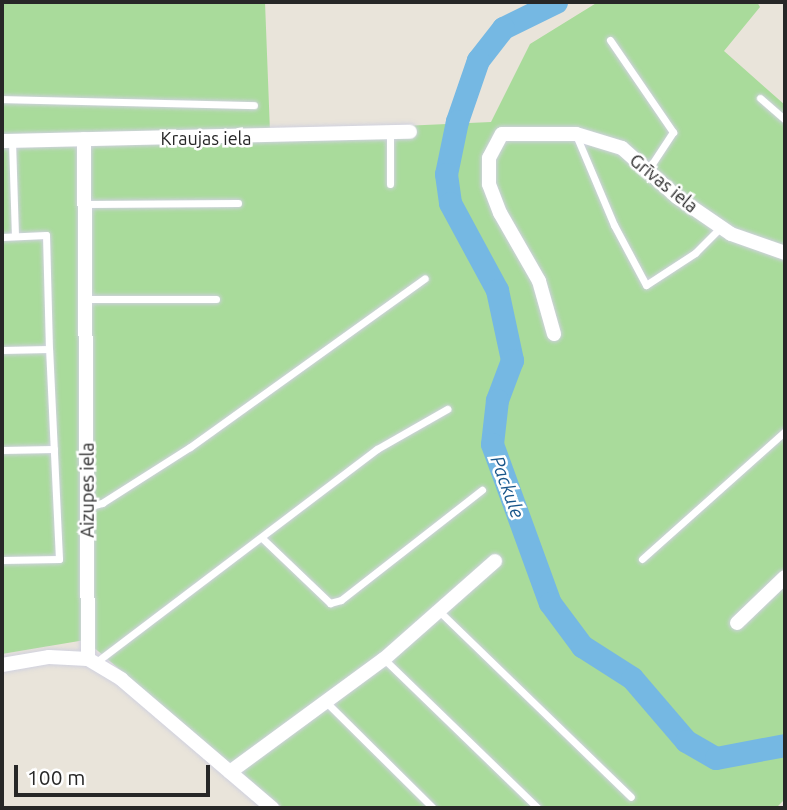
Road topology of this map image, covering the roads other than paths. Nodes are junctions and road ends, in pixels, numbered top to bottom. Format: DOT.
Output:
graph roads {
  1 [pos="610,40"];
  2 [pos="760,98"];
  3 [pos="2,99"];
  4 [pos="254,105"];
  5 [pos="785,120"];
  6 [pos="410,132"];
  7 [pos="390,133"];
  8 [pos="576,134"];
  9 [pos="84,139"];
  10 [pos="7,140"];
  11 [pos="648,170"];
  12 [pos="390,184"];
  13 [pos="238,203"];
  14 [pos="84,204"];
  15 [pos="721,227"];
  16 [pos="15,236"];
  17 [pos="2,237"];
  18 [pos="785,253"];
  19 [pos="425,278"];
  20 [pos="85,299"];
  21 [pos="216,299"];
  22 [pos="554,334"];
  23 [pos="49,349"];
  24 [pos="2,350"];
  25 [pos="447,409"];
  26 [pos="785,431"];
  27 [pos="54,449"];
  28 [pos="2,450"];
  29 [pos="482,490"];
  30 [pos="87,508"];
  31 [pos="263,539"];
  32 [pos="642,559"];
  33 [pos="2,560"];
  34 [pos="495,561"];
  35 [pos="785,577"];
  36 [pos="439,611"];
  37 [pos="737,623"];
  38 [pos="384,659"];
  39 [pos="92,661"];
  40 [pos="2,664"];
  41 [pos="325,701"];
  42 [pos="230,772"];
  43 [pos="631,797"];
  44 [pos="272,808"];
  45 [pos="433,808"];
  46 [pos="538,808"];
  1 -- 11 [label="lane"];
  2 -- 5 [label="lane"];
  3 -- 4 [label="lane"];
  6 -- 7 [label="street, Kraujas iela"];
  7 -- 9 [label="street, Kraujas iela"];
  7 -- 12 [label="lane"];
  8 -- 11 [label="street, Grīvas iela"];
  8 -- 15 [label="lane"];
  8 -- 22 [label="street, Grīvas iela"];
  9 -- 10 [label="street, Kraujas iela"];
  9 -- 14 [label="street, Aizupes iela"];
  10 -- 16 [label="lane"];
  11 -- 15 [label="street, Grīvas iela"];
  13 -- 14 [label="lane"];
  14 -- 20 [label="street, Aizupes iela"];
  15 -- 18 [label="street, Grīvas iela"];
  16 -- 17 [label="lane"];
  16 -- 23 [label="lane"];
  19 -- 30 [label="lane"];
  20 -- 21 [label="lane"];
  20 -- 30 [label="street, Aizupes iela"];
  23 -- 24 [label="lane"];
  23 -- 27 [label="lane"];
  25 -- 31 [label="lane"];
  26 -- 32 [label="lane"];
  27 -- 28 [label="lane"];
  27 -- 33 [label="lane"];
  29 -- 31 [label="lane"];
  30 -- 39 [label="street, Aizupes iela"];
  31 -- 39 [label="lane"];
  34 -- 36 [label="street"];
  35 -- 37 [label="street"];
  36 -- 38 [label="street"];
  36 -- 43 [label="lane"];
  38 -- 41 [label="street"];
  38 -- 46 [label="lane"];
  39 -- 40 [label="street"];
  39 -- 42 [label="street"];
  41 -- 42 [label="street"];
  41 -- 45 [label="lane"];
  42 -- 44 [label="street"];
}
